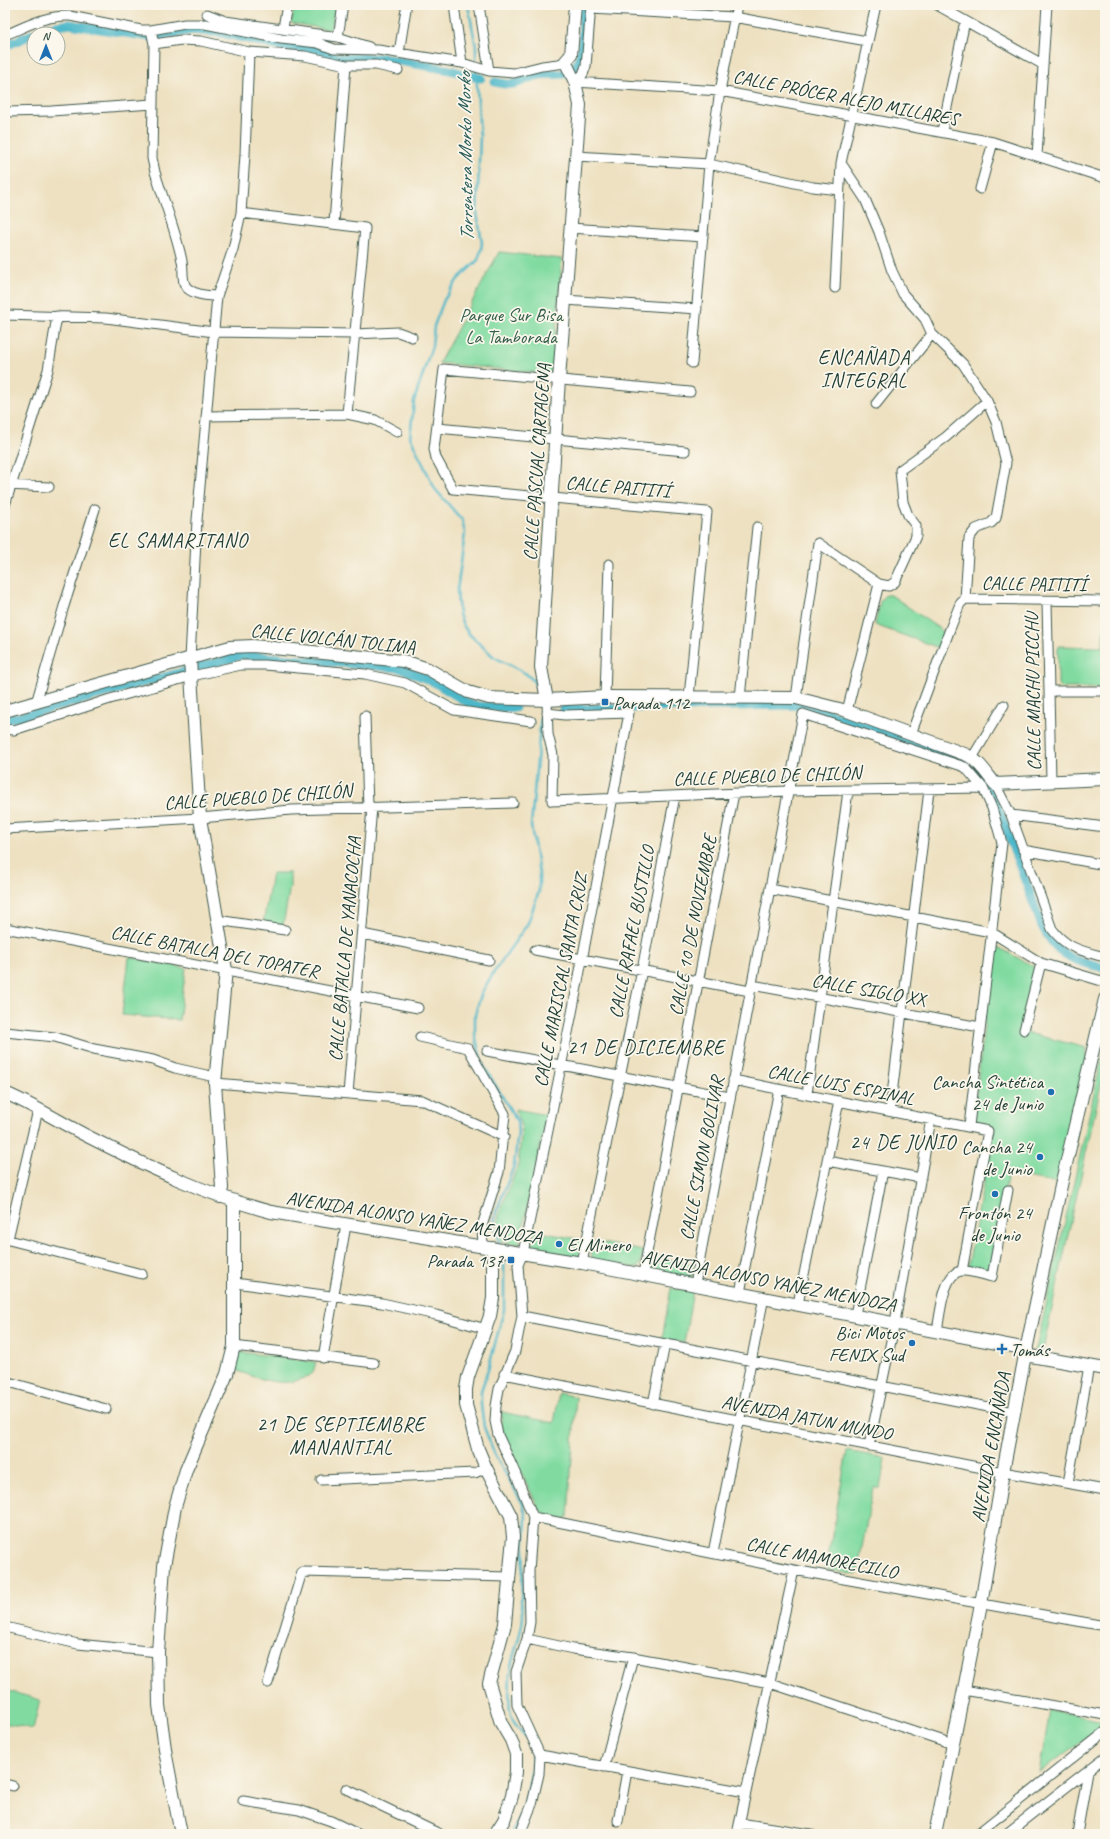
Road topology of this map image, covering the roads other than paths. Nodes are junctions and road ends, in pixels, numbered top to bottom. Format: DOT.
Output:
graph roads {
  1 [pos="287,5"];
  2 [pos="343,5"];
  3 [pos="454,5"];
  4 [pos="478,5"];
  5 [pos="575,5"];
  6 [pos="737,5"];
  7 [pos="876,5"];
  8 [pos="937,5"];
  9 [pos="1047,5"];
  10 [pos="591,7"];
  11 [pos="208,9"];
  12 [pos="406,9"];
  13 [pos="734,18"];
  14 [pos="965,21"];
  15 [pos="205,24"];
  16 [pos="283,28"];
  17 [pos="151,31"];
  18 [pos="5,35"];
  19 [pos="338,37"];
  20 [pos="867,42"];
  21 [pos="153,43"];
  22 [pos="378,50"];
  23 [pos="249,52"];
  24 [pos="398,53"];
  25 [pos="466,64"];
  26 [pos="1042,64"];
  27 [pos="346,65"];
  28 [pos="398,70"];
  29 [pos="485,70"];
  30 [pos="569,70"];
  31 [pos="720,91"];
  32 [pos="153,104"];
  33 [pos="5,112"];
  34 [pos="850,116"];
  35 [pos="942,132"];
  36 [pos="993,142"];
  37 [pos="576,156"];
  38 [pos="1037,156"];
  39 [pos="841,163"];
  40 [pos="709,164"];
  41 [pos="1105,178"];
  42 [pos="980,189"];
  43 [pos="839,190"];
  44 [pos="241,213"];
  45 [pos="334,223"];
  46 [pos="570,228"];
  47 [pos="703,237"];
  48 [pos="835,288"];
  49 [pos="217,296"];
  50 [pos="565,300"];
  51 [pos="697,309"];
  52 [pos="5,315"];
  53 [pos="57,316"];
  54 [pos="214,332"];
  55 [pos="355,334"];
  56 [pos="932,334"];
  57 [pos="412,337"];
  58 [pos="692,363"];
  59 [pos="559,379"];
  60 [pos="690,392"];
  61 [pos="987,401"];
  62 [pos="876,404"];
  63 [pos="347,414"];
  64 [pos="206,416"];
  65 [pos="437,428"];
  66 [pos="397,432"];
  67 [pos="555,438"];
  68 [pos="685,451"];
  69 [pos="8,485"];
  70 [pos="49,487"];
  71 [pos="552,498"];
  72 [pos="5,505"];
  73 [pos="95,508"];
  74 [pos="757,527"];
  75 [pos="609,564"];
  76 [pos="879,584"];
  77 [pos="965,599"];
  78 [pos="1047,601"];
  79 [pos="1104,601"];
  80 [pos="191,667"];
  81 [pos="1049,691"];
  82 [pos="1105,691"];
  83 [pos="605,697"];
  84 [pos="688,697"];
  85 [pos="740,698"];
  86 [pos="796,698"];
  87 [pos="547,700"];
  88 [pos="36,703"];
  89 [pos="1004,705"];
  90 [pos="5,711"];
  91 [pos="847,711"];
  92 [pos="547,713"];
  93 [pos="365,716"];
  94 [pos="531,721"];
  95 [pos="5,730"];
  96 [pos="911,734"];
  97 [pos="972,758"];
  98 [pos="1105,779"];
  99 [pos="1051,781"];
  100 [pos="995,784"];
  101 [pos="983,788"];
  102 [pos="929,790"];
  103 [pos="789,791"];
  104 [pos="848,791"];
  105 [pos="734,793"];
  106 [pos="675,796"];
  107 [pos="612,798"];
  108 [pos="513,803"];
  109 [pos="370,807"];
  110 [pos="1011,815"];
  111 [pos="200,818"];
  112 [pos="1105,827"];
  113 [pos="5,829"];
  114 [pos="1023,850"];
  115 [pos="1105,865"];
  116 [pos="770,889"];
  117 [pos="834,900"];
  118 [pos="914,918"];
  119 [pos="217,920"];
  120 [pos="5,928"];
  121 [pos="285,930"];
  122 [pos="991,932"];
  123 [pos="362,934"];
  124 [pos="535,950"];
  125 [pos="1105,957"];
  126 [pos="582,959"];
  127 [pos="489,960"];
  128 [pos="1041,963"];
  129 [pos="226,970"];
  130 [pos="642,970"];
  131 [pos="699,981"];
  132 [pos="1105,982"];
  133 [pos="751,988"];
  134 [pos="358,995"];
  135 [pos="820,998"];
  136 [pos="1105,999"];
  137 [pos="418,1008"];
  138 [pos="902,1013"];
  139 [pos="980,1027"];
  140 [pos="1024,1030"];
  141 [pos="5,1032"];
  142 [pos="420,1037"];
  143 [pos="488,1051"];
  144 [pos="561,1065"];
  145 [pos="620,1076"];
  146 [pos="215,1080"];
  147 [pos="734,1080"];
  148 [pos="678,1087"];
  149 [pos="779,1089"];
  150 [pos="5,1093"];
  151 [pos="348,1094"];
  152 [pos="807,1094"];
  153 [pos="730,1097"];
  154 [pos="840,1101"];
  155 [pos="38,1110"];
  156 [pos="890,1111"];
  157 [pos="931,1119"];
  158 [pos="969,1126"];
  159 [pos="504,1136"];
  160 [pos="827,1161"];
  161 [pos="883,1171"];
  162 [pos="920,1178"];
  163 [pos="1008,1190"];
  164 [pos="220,1197"];
  165 [pos="234,1202"];
  166 [pos="346,1225"];
  167 [pos="6,1239"];
  168 [pos="495,1249"];
  169 [pos="523,1253"];
  170 [pos="582,1263"];
  171 [pos="962,1271"];
  172 [pos="142,1274"];
  173 [pos="642,1274"];
  174 [pos="235,1283"];
  175 [pos="695,1284"];
  176 [pos="740,1293"];
  177 [pos="332,1297"];
  178 [pos="764,1297"];
  179 [pos="798,1304"];
  180 [pos="855,1315"];
  181 [pos="522,1316"];
  182 [pos="895,1322"];
  183 [pos="486,1329"];
  184 [pos="937,1331"];
  185 [pos="665,1344"];
  186 [pos="234,1346"];
  187 [pos="1026,1352"];
  188 [pos="324,1358"];
  189 [pos="752,1361"];
  190 [pos="374,1363"];
  191 [pos="1089,1366"];
  192 [pos="1105,1369"];
  193 [pos="504,1374"];
  194 [pos="5,1381"];
  195 [pos="881,1386"];
  196 [pos="653,1404"];
  197 [pos="106,1409"];
  198 [pos="1014,1412"];
  199 [pos="740,1421"];
  200 [pos="869,1446"];
  201 [pos="486,1468"];
  202 [pos="1003,1472"];
  203 [pos="321,1480"];
  204 [pos="1068,1483"];
  205 [pos="1105,1490"];
  206 [pos="533,1517"];
  207 [pos="713,1553"];
  208 [pos="794,1570"];
  209 [pos="509,1577"];
  210 [pos="981,1604"];
  211 [pos="1105,1626"];
  212 [pos="5,1627"];
  213 [pos="528,1639"];
  214 [pos="158,1652"];
  215 [pos="633,1656"];
  216 [pos="268,1683"];
  217 [pos="770,1683"];
  218 [pos="964,1690"];
  219 [pos="1105,1715"];
  220 [pos="1105,1732"];
  221 [pos="953,1744"];
  222 [pos="540,1755"];
  223 [pos="1105,1757"];
  224 [pos="604,1767"];
  225 [pos="627,1771"];
  226 [pos="1088,1771"];
  227 [pos="346,1789"];
  228 [pos="746,1792"];
  229 [pos="243,1801"];
  230 [pos="618,1821"];
  231 [pos="740,1823"];
  232 [pos="181,1834"];
  233 [pos="358,1834"];
  234 [pos="440,1834"];
  235 [pos="495,1834"];
  236 [pos="520,1834"];
  237 [pos="737,1834"];
  238 [pos="811,1834"];
  239 [pos="935,1834"];
  240 [pos="977,1834"];
  241 [pos="1006,1834"];
  242 [pos="1077,1834"];
  1 -- 16 [label="street"];
  2 -- 19 [label="street"];
  3 -- 25 [label="street"];
  4 -- 29 [label="street"];
  5 -- 30 [label="street"];
  6 -- 13 [label="street"];
  7 -- 20 [label="street"];
  8 -- 14 [label="street"];
  9 -- 26 [label="street"];
  10 -- 13 [label="street"];
  10 -- 30 [label="street"];
  11 -- 15 [label="street"];
  11 -- 16 [label="street"];
  12 -- 24 [label="street"];
  13 -- 20 [label="street"];
  13 -- 31 [label="street"];
  14 -- 26 [label="street"];
  14 -- 35 [label="street"];
  15 -- 17 [label="street"];
  15 -- 22 [label="street"];
  16 -- 19 [label="street"];
  17 -- 18 [label="street"];
  17 -- 21 [label="street"];
  19 -- 22 [label="street"];
  20 -- 34 [label="street"];
  21 -- 23 [label="street"];
  21 -- 32 [label="street"];
  22 -- 24 [label="street, CALLE PRÓCER ALEJO MILLARES"];
  23 -- 27 [label="street"];
  23 -- 44 [label="street"];
  24 -- 25 [label="street, CALLE PRÓCER ALEJO MILLARES"];
  25 -- 29 [label="street, CALLE PRÓCER ALEJO MILLARES"];
  26 -- 38 [label="street"];
  27 -- 28 [label="street"];
  27 -- 45 [label="street"];
  29 -- 30 [label="street, CALLE PRÓCER ALEJO MILLARES"];
  30 -- 31 [label="street, CALLE PRÓCER ALEJO MILLARES"];
  30 -- 37 [label="street, CALLE PASCUAL CARTAGENA"];
  31 -- 34 [label="street, CALLE PRÓCER ALEJO MILLARES"];
  31 -- 40 [label="street"];
  32 -- 33 [label="street"];
  32 -- 49 [label="street"];
  34 -- 35 [label="street, CALLE PRÓCER ALEJO MILLARES"];
  34 -- 39 [label="street"];
  35 -- 36 [label="street, CALLE PRÓCER ALEJO MILLARES"];
  36 -- 38 [label="street, CALLE PRÓCER ALEJO MILLARES"];
  36 -- 42 [label="street"];
  37 -- 40 [label="street"];
  37 -- 46 [label="street, CALLE PASCUAL CARTAGENA"];
  38 -- 41 [label="street, CALLE PRÓCER ALEJO MILLARES"];
  39 -- 43 [label="street"];
  39 -- 56 [label="street"];
  40 -- 43 [label="street"];
  40 -- 47 [label="street"];
  43 -- 48 [label="street"];
  44 -- 45 [label="street"];
  44 -- 49 [label="street"];
  45 -- 55 [label="street"];
  46 -- 47 [label="street"];
  46 -- 50 [label="street, CALLE PASCUAL CARTAGENA"];
  47 -- 51 [label="street"];
  49 -- 54 [label="street"];
  50 -- 51 [label="street"];
  50 -- 59 [label="street, CALLE PASCUAL CARTAGENA"];
  51 -- 58 [label="street"];
  52 -- 53 [label="street"];
  53 -- 54 [label="street"];
  53 -- 69 [label="street"];
  54 -- 55 [label="street"];
  54 -- 64 [label="street"];
  55 -- 57 [label="street"];
  55 -- 63 [label="street"];
  56 -- 61 [label="street"];
  56 -- 62 [label="street"];
  59 -- 60 [label="street"];
  59 -- 65 [label="street"];
  59 -- 67 [label="street, CALLE PASCUAL CARTAGENA"];
  61 -- 76 [label="street"];
  61 -- 77 [label="street"];
  63 -- 64 [label="street"];
  63 -- 66 [label="street"];
  64 -- 80 [label="street"];
  65 -- 67 [label="street"];
  65 -- 71 [label="street, CALLE PAITITÍ"];
  67 -- 68 [label="street"];
  67 -- 71 [label="street, CALLE PASCUAL CARTAGENA"];
  69 -- 70 [label="street"];
  69 -- 72 [label="street"];
  71 -- 84 [label="street, CALLE PAITITÍ"];
  71 -- 87 [label="street, CALLE PASCUAL CARTAGENA"];
  73 -- 88 [label="street"];
  74 -- 85 [label="street"];
  75 -- 83 [label="street"];
  76 -- 86 [label="street"];
  76 -- 91 [label="street"];
  77 -- 78 [label="street, CALLE PAITITÍ"];
  77 -- 96 [label="street"];
  78 -- 79 [label="street, CALLE PAITITÍ"];
  78 -- 81 [label="street, CALLE MACHU PICCHU"];
  80 -- 87 [label="street, CALLE VOLCÁN TOLIMA"];
  80 -- 88 [label="street, CALLE VOLCÁN TOLIMA"];
  80 -- 94 [label="street, CALLE VOLCÁN TOLIMA"];
  80 -- 95 [label="street, CALLE VOLCÁN TOLIMA"];
  80 -- 111 [label="street"];
  81 -- 82 [label="street"];
  81 -- 99 [label="street, CALLE MACHU PICCHU"];
  83 -- 84 [label="street, CALLE VOLCÁN TOLIMA"];
  83 -- 87 [label="street, CALLE VOLCÁN TOLIMA"];
  84 -- 85 [label="street, CALLE VOLCÁN TOLIMA"];
  85 -- 86 [label="street, CALLE VOLCÁN TOLIMA"];
  86 -- 91 [label="street, CALLE VOLCÁN TOLIMA"];
  87 -- 92 [label="street"];
  88 -- 90 [label="street, CALLE VOLCÁN TOLIMA"];
  89 -- 97 [label="street"];
  91 -- 96 [label="street, CALLE VOLCÁN TOLIMA"];
  92 -- 107 [label="street, CALLE PUEBLO DE CHILÓN"];
  92 -- 107 [label="street, CALLE MARISCAL SANTA CRUZ"];
  93 -- 109 [label="street, CALLE BATALLA DE YANACOCHA"];
  96 -- 97 [label="street, CALLE VOLCÁN TOLIMA"];
  97 -- 100 [label="street, CALLE VOLCÁN TOLIMA"];
  98 -- 99 [label="street"];
  99 -- 100 [label="street"];
  100 -- 110 [label="street"];
  101 -- 102 [label="street, CALLE PUEBLO DE CHILÓN"];
  101 -- 103 [label="street"];
  101 -- 122 [label="street"];
  102 -- 104 [label="street, CALLE PUEBLO DE CHILÓN"];
  102 -- 118 [label="street"];
  103 -- 104 [label="street, CALLE PUEBLO DE CHILÓN"];
  103 -- 105 [label="street, CALLE PUEBLO DE CHILÓN"];
  103 -- 116 [label="street"];
  104 -- 117 [label="street"];
  105 -- 106 [label="street, CALLE PUEBLO DE CHILÓN"];
  105 -- 131 [label="street, CALLE 10 DE NOVIEMBRE"];
  106 -- 107 [label="street, CALLE PUEBLO DE CHILÓN"];
  106 -- 130 [label="street, CALLE RAFAEL BUSTILLO"];
  107 -- 126 [label="street, CALLE MARISCAL SANTA CRUZ"];
  108 -- 109 [label="street, CALLE PUEBLO DE CHILÓN"];
  109 -- 111 [label="street, CALLE PUEBLO DE CHILÓN"];
  109 -- 123 [label="street, CALLE BATALLA DE YANACOCHA"];
  110 -- 112 [label="street"];
  110 -- 114 [label="street"];
  111 -- 113 [label="street, CALLE PUEBLO DE CHILÓN"];
  111 -- 119 [label="street"];
  114 -- 115 [label="street"];
  114 -- 125 [label="street"];
  116 -- 117 [label="street"];
  116 -- 133 [label="street, CALLE SIMON BOLIVAR"];
  117 -- 118 [label="street"];
  117 -- 135 [label="street"];
  118 -- 122 [label="street"];
  118 -- 138 [label="street"];
  119 -- 121 [label="street"];
  119 -- 129 [label="street"];
  120 -- 129 [label="street, CALLE BATALLA DEL TOPATER"];
  122 -- 128 [label="street"];
  122 -- 139 [label="street"];
  123 -- 127 [label="street"];
  123 -- 134 [label="street, CALLE BATALLA DE YANACOCHA"];
  124 -- 126 [label="street, CALLE SIGLO XX"];
  126 -- 130 [label="street, CALLE SIGLO XX"];
  126 -- 144 [label="street, CALLE MARISCAL SANTA CRUZ"];
  128 -- 132 [label="street"];
  128 -- 140 [label="street"];
  129 -- 134 [label="street, CALLE BATALLA DEL TOPATER"];
  129 -- 146 [label="street"];
  130 -- 131 [label="street, CALLE SIGLO XX"];
  130 -- 145 [label="street, CALLE RAFAEL BUSTILLO"];
  131 -- 133 [label="street, CALLE SIGLO XX"];
  131 -- 148 [label="street, CALLE 10 DE NOVIEMBRE"];
  133 -- 135 [label="street, CALLE SIGLO XX"];
  133 -- 147 [label="street, CALLE SIMON BOLIVAR"];
  134 -- 137 [label="street, CALLE BATALLA DEL TOPATER"];
  134 -- 151 [label="street, CALLE BATALLA DE YANACOCHA"];
  135 -- 138 [label="street, CALLE SIGLO XX"];
  135 -- 152 [label="street"];
  136 -- 187 [label="street, AVENIDA ENCAÑADA"];
  138 -- 139 [label="street, CALLE SIGLO XX"];
  138 -- 156 [label="street"];
  139 -- 158 [label="street"];
  141 -- 146 [label="street"];
  142 -- 159 [label="street"];
  143 -- 144 [label="street"];
  144 -- 145 [label="street"];
  144 -- 169 [label="street, CALLE MARISCAL SANTA CRUZ"];
  145 -- 148 [label="street"];
  145 -- 170 [label="street, CALLE RAFAEL BUSTILLO"];
  146 -- 151 [label="street"];
  146 -- 164 [label="street"];
  147 -- 149 [label="street, CALLE LUIS ESPINAL"];
  147 -- 153 [label="street, CALLE SIMON BOLIVAR"];
  148 -- 153 [label="street"];
  148 -- 173 [label="street, CALLE 10 DE NOVIEMBRE"];
  149 -- 152 [label="street, CALLE LUIS ESPINAL"];
  149 -- 176 [label="street"];
  150 -- 155 [label="street, AVENIDA ALONSO YAÑEZ MENDOZA"];
  151 -- 159 [label="street"];
  152 -- 154 [label="street, CALLE LUIS ESPINAL"];
  153 -- 175 [label="street, CALLE SIMON BOLIVAR"];
  154 -- 156 [label="street, CALLE LUIS ESPINAL"];
  154 -- 160 [label="street"];
  155 -- 164 [label="street, AVENIDA ALONSO YAÑEZ MENDOZA"];
  155 -- 167 [label="street"];
  156 -- 157 [label="street, CALLE LUIS ESPINAL"];
  157 -- 158 [label="street, CALLE LUIS ESPINAL"];
  157 -- 162 [label="street"];
  158 -- 171 [label="street, CALLE LUIS ESPINAL"];
  159 -- 168 [label="street"];
  160 -- 161 [label="street"];
  160 -- 179 [label="street"];
  161 -- 162 [label="street"];
  161 -- 180 [label="street"];
  162 -- 182 [label="street"];
  163 -- 171 [label="street"];
  164 -- 165 [label="street, AVENIDA ALONSO YAÑEZ MENDOZA"];
  165 -- 166 [label="street, AVENIDA ALONSO YAÑEZ MENDOZA"];
  165 -- 174 [label="street"];
  166 -- 168 [label="street, AVENIDA ALONSO YAÑEZ MENDOZA"];
  166 -- 177 [label="street"];
  167 -- 172 [label="street"];
  168 -- 169 [label="street, AVENIDA ALONSO YAÑEZ MENDOZA"];
  168 -- 183 [label="street"];
  169 -- 170 [label="street, AVENIDA ALONSO YAÑEZ MENDOZA"];
  169 -- 181 [label="street, CALLE MARISCAL SANTA CRUZ"];
  170 -- 173 [label="street, AVENIDA ALONSO YAÑEZ MENDOZA"];
  171 -- 184 [label="street"];
  173 -- 175 [label="street, AVENIDA ALONSO YAÑEZ MENDOZA"];
  174 -- 177 [label="street"];
  174 -- 186 [label="street"];
  175 -- 176 [label="street, AVENIDA ALONSO YAÑEZ MENDOZA"];
  176 -- 178 [label="street, AVENIDA ALONSO YAÑEZ MENDOZA"];
  177 -- 183 [label="street"];
  177 -- 188 [label="street"];
  178 -- 179 [label="street, AVENIDA ALONSO YAÑEZ MENDOZA"];
  178 -- 189 [label="street"];
  179 -- 180 [label="street, AVENIDA ALONSO YAÑEZ MENDOZA"];
  180 -- 182 [label="street, AVENIDA ALONSO YAÑEZ MENDOZA"];
  181 -- 185 [label="street"];
  181 -- 193 [label="street, CALLE MARISCAL SANTA CRUZ"];
  182 -- 184 [label="street, AVENIDA ALONSO YAÑEZ MENDOZA"];
  182 -- 195 [label="street"];
  183 -- 201 [label="street"];
  184 -- 187 [label="street, AVENIDA ALONSO YAÑEZ MENDOZA"];
  185 -- 189 [label="street"];
  185 -- 196 [label="street"];
  186 -- 188 [label="street"];
  186 -- 214 [label="street"];
  187 -- 191 [label="street, AVENIDA ALONSO YAÑEZ MENDOZA"];
  187 -- 198 [label="street, AVENIDA ENCAÑADA"];
  188 -- 190 [label="street"];
  189 -- 195 [label="street"];
  189 -- 199 [label="street"];
  191 -- 192 [label="street, AVENIDA ALONSO YAÑEZ MENDOZA"];
  191 -- 204 [label="street"];
  193 -- 196 [label="street, AVENIDA JATUN MUNDO"];
  193 -- 206 [label="street, CALLE MARISCAL SANTA CRUZ"];
  194 -- 197 [label="street"];
  195 -- 198 [label="street"];
  195 -- 200 [label="street"];
  196 -- 199 [label="street, AVENIDA JATUN MUNDO"];
  198 -- 202 [label="street, AVENIDA ENCAÑADA"];
  199 -- 200 [label="street, AVENIDA JATUN MUNDO"];
  199 -- 207 [label="street"];
  200 -- 202 [label="street, AVENIDA JATUN MUNDO"];
  201 -- 203 [label="street"];
  201 -- 209 [label="street"];
  202 -- 204 [label="street, AVENIDA JATUN MUNDO"];
  202 -- 210 [label="street, AVENIDA ENCAÑADA"];
  204 -- 205 [label="street, AVENIDA JATUN MUNDO"];
  206 -- 207 [label="street, CALLE MAMORECILLO"];
  206 -- 213 [label="street"];
  207 -- 208 [label="street, CALLE MAMORECILLO"];
  208 -- 210 [label="street, CALLE MAMORECILLO"];
  208 -- 217 [label="street"];
  209 -- 216 [label="street"];
  209 -- 235 [label="street"];
  210 -- 211 [label="street, CALLE MAMORECILLO"];
  210 -- 218 [label="street, AVENIDA ENCAÑADA"];
  212 -- 214 [label="street"];
  213 -- 215 [label="street"];
  213 -- 222 [label="street"];
  214 -- 232 [label="street"];
  215 -- 217 [label="street"];
  215 -- 224 [label="street"];
  217 -- 221 [label="street"];
  217 -- 228 [label="street"];
  218 -- 219 [label="street"];
  218 -- 221 [label="street, AVENIDA ENCAÑADA"];
  220 -- 240 [label="street"];
  221 -- 239 [label="street, AVENIDA ENCAÑADA"];
  222 -- 224 [label="street"];
  222 -- 236 [label="street"];
  223 -- 226 [label="street"];
  224 -- 225 [label="street"];
  225 -- 228 [label="street"];
  225 -- 230 [label="street"];
  226 -- 241 [label="street"];
  226 -- 242 [label="street"];
  227 -- 234 [label="street"];
  228 -- 231 [label="street"];
  229 -- 233 [label="street"];
  231 -- 237 [label="street"];
  231 -- 238 [label="street"];
}
